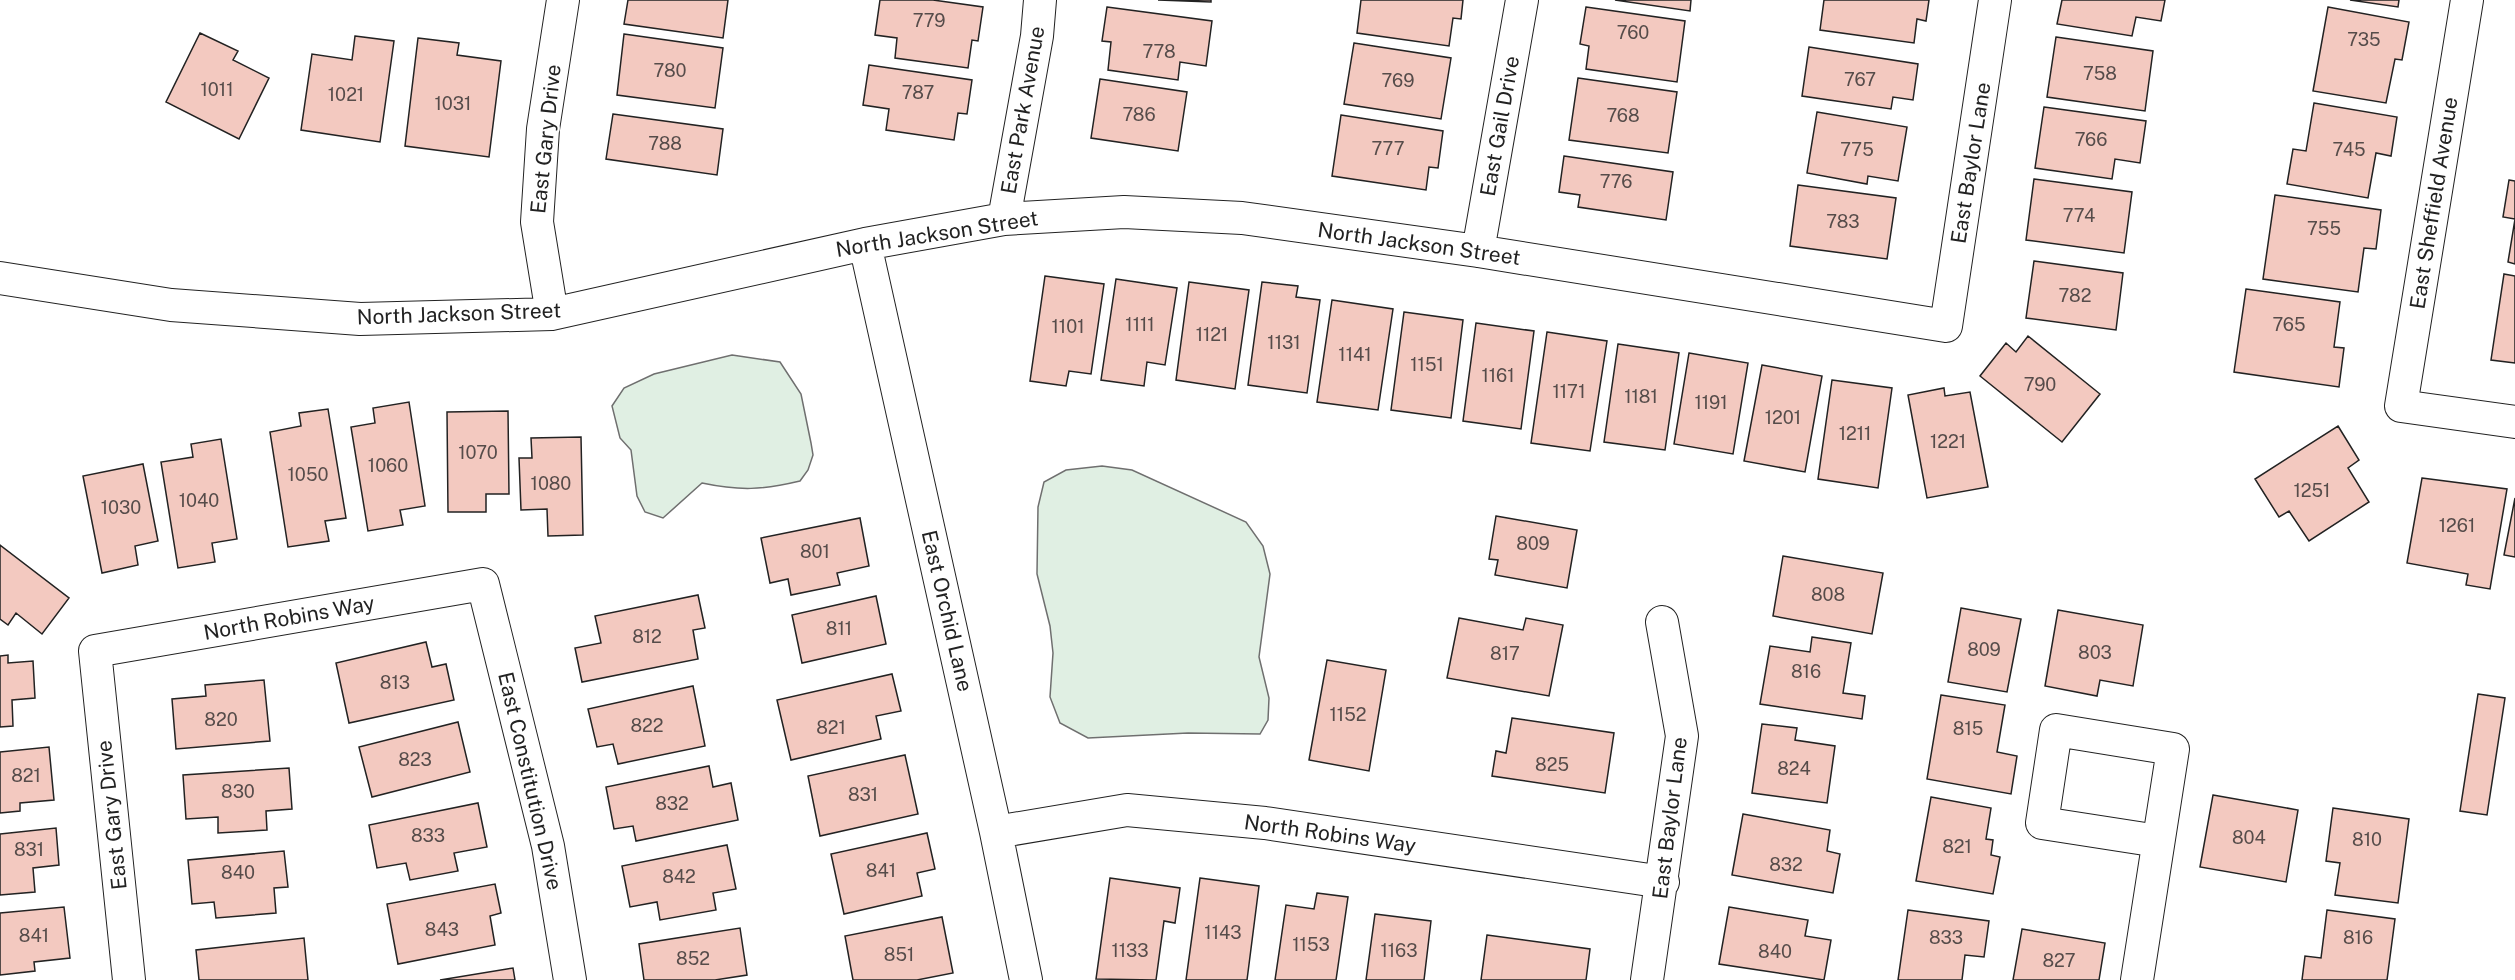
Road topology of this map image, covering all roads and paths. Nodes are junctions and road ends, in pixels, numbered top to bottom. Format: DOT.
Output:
graph roads {
  1 [pos="563,0"];
  2 [pos="1040,0"];
  3 [pos="1522,0"];
  4 [pos="1995,0"];
  5 [pos="2467,0"];
  6 [pos="1004,219"];
  7 [pos="865,244"];
  8 [pos="1478,251"];
  9 [pos="0,278"];
  10 [pos="552,314"];
  11 [pos="1946,326"];
  12 [pos="2515,422"];
  13 [pos="483,584"];
  14 [pos="1662,622"];
  15 [pos="95,651"];
  16 [pos="996,832"];
  17 [pos="2158,841"];
  18 [pos="1663,882"];
  19 [pos="129,980"];
  20 [pos="570,980"];
  21 [pos="1026,980"];
  22 [pos="1647,980"];
  23 [pos="2137,980"];
  1 -- 10 [label="street, East Gary Drive"];
  2 -- 6 [label="street, East Park Avenue"];
  3 -- 8 [label="street, East Gail Drive"];
  4 -- 11 [label="street, East Baylor Lane"];
  5 -- 12 [label="street, East Sheffield Avenue"];
  6 -- 7 [label="street, North Jackson Street"];
  6 -- 8 [label="street, North Jackson Street"];
  7 -- 10 [label="street, North Jackson Street"];
  7 -- 16 [label="street, East Orchid Lane"];
  8 -- 11 [label="street, North Jackson Street"];
  9 -- 10 [label="street, North Jackson Street"];
  13 -- 15 [label="street, North Robins Way"];
  13 -- 20 [label="street, East Constitution Drive"];
  14 -- 18 [label="street, East Baylor Lane"];
  15 -- 19 [label="street, East Gary Drive"];
  16 -- 18 [label="street, North Robins Way"];
  16 -- 21 [label="street, East Orchid Lane"];
  17 -- 17 [label="street"];
  17 -- 23 [label="street"];
  18 -- 22 [label="street, East Baylor Lane"];
}
